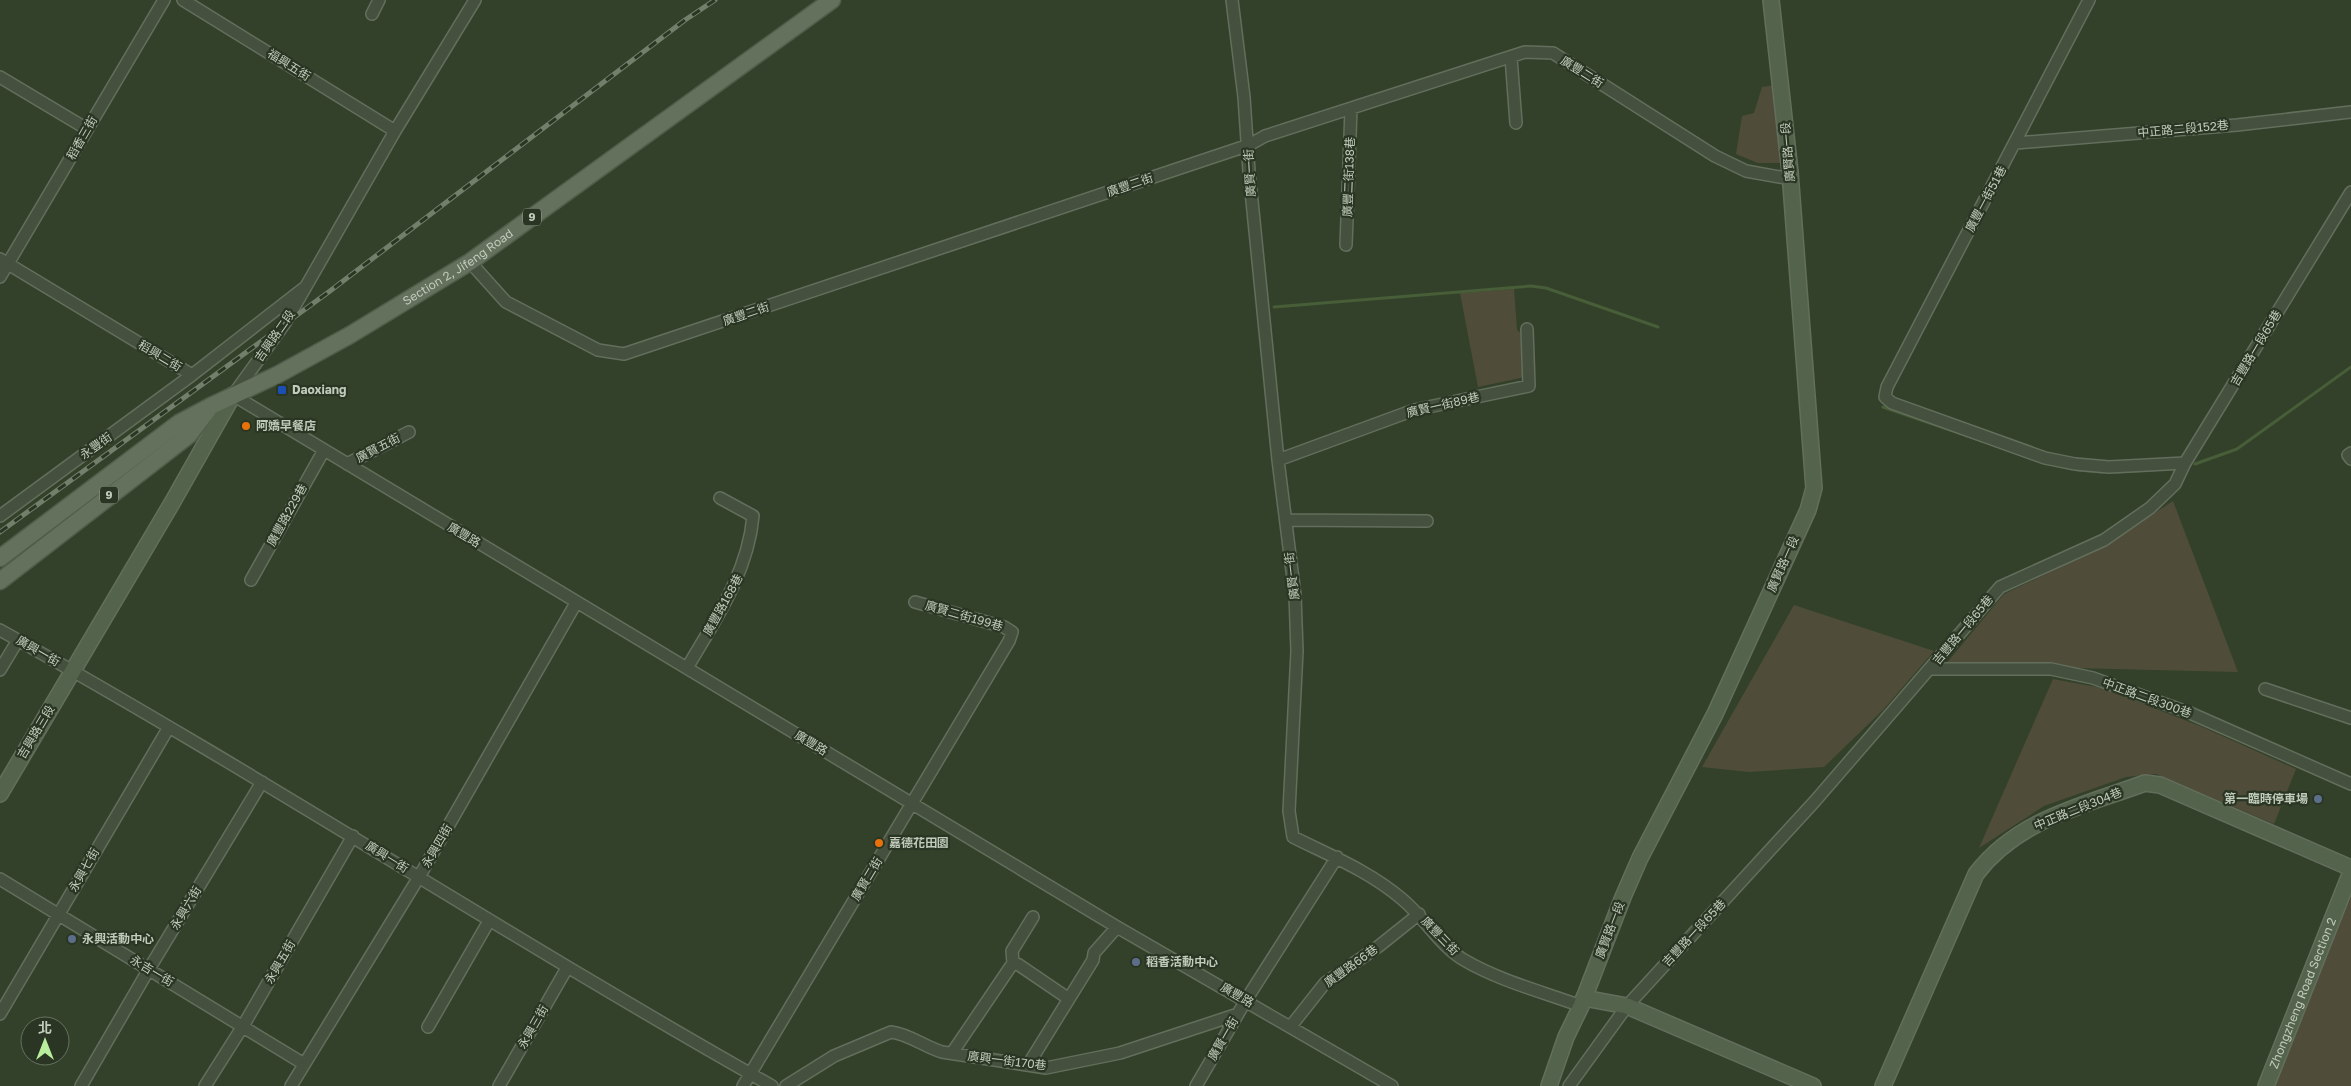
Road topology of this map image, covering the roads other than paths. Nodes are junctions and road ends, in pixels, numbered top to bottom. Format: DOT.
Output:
graph roads {
  1 [pos="164,0"];
  2 [pos="183,0"];
  3 [pos="379,0"];
  4 [pos="475,0"];
  5 [pos="832,0"];
  6 [pos="1232,0"];
  7 [pos="1772,0"];
  8 [pos="2088,0"];
  9 [pos="372,14"];
  10 [pos="1511,56"];
  11 [pos="0,77"];
  12 [pos="1351,108"];
  13 [pos="2351,112"];
  14 [pos="1516,123"];
  15 [pos="87,129"];
  16 [pos="396,131"];
  17 [pos="2016,143"];
  18 [pos="1249,145"];
  19 [pos="1791,179"];
  20 [pos="2351,192"];
  21 [pos="1346,245"];
  22 [pos="4,262"];
  23 [pos="470,262"];
  24 [pos="0,277"];
  25 [pos="309,284"];
  26 [pos="1527,329"];
  27 [pos="192,375"];
  28 [pos="233,395"];
  29 [pos="213,405"];
  30 [pos="409,432"];
  31 [pos="324,450"];
  32 [pos="2351,453"];
  33 [pos="2351,459"];
  34 [pos="1278,460"];
  35 [pos="2185,463"];
  36 [pos="347,464"];
  37 [pos="720,498"];
  38 [pos="0,516"];
  39 [pos="1286,520"];
  40 [pos="1427,521"];
  41 [pos="0,558"];
  42 [pos="251,580"];
  43 [pos="0,581"];
  44 [pos="915,602"];
  45 [pos="576,603"];
  46 [pos="0,630"];
  47 [pos="1012,632"];
  48 [pos="18,640"];
  49 [pos="687,668"];
  50 [pos="1931,669"];
  51 [pos="0,670"];
  52 [pos="72,671"];
  53 [pos="2265,689"];
  54 [pos="2351,718"];
  55 [pos="168,727"];
  56 [pos="262,782"];
  57 [pos="2351,784"];
  58 [pos="0,794"];
  59 [pos="912,803"];
  60 [pos="353,836"];
  61 [pos="1337,857"];
  62 [pos="2351,868"];
  63 [pos="2351,872"];
  64 [pos="419,877"];
  65 [pos="0,879"];
  66 [pos="1419,914"];
  67 [pos="58,915"];
  68 [pos="1033,917"];
  69 [pos="489,921"];
  70 [pos="1117,926"];
  71 [pos="1012,963"];
  72 [pos="149,968"];
  73 [pos="567,968"];
  74 [pos="1069,999"];
  75 [pos="1246,1000"];
  76 [pos="1582,1002"];
  77 [pos="1627,1006"];
  78 [pos="0,1014"];
  79 [pos="1238,1014"];
  80 [pos="243,1026"];
  81 [pos="1291,1026"];
  82 [pos="428,1027"];
  83 [pos="952,1053"];
  84 [pos="304,1064"];
  85 [pos="1028,1065"];
  86 [pos="750,1074"];
  87 [pos="81,1086"];
  88 [pos="205,1086"];
  89 [pos="291,1086"];
  90 [pos="499,1086"];
  91 [pos="743,1086"];
  92 [pos="772,1086"];
  93 [pos="786,1086"];
  94 [pos="1196,1086"];
  95 [pos="1392,1086"];
  96 [pos="1549,1086"];
  97 [pos="1569,1086"];
  98 [pos="1813,1086"];
  99 [pos="1883,1086"];
  100 [pos="2266,1086"];
  1 -- 15 [label="street, 稻香三街"];
  2 -- 16 [label="street, 福興五街"];
  3 -- 9 [label="street"];
  4 -- 16 [label="street, 吉興路二段"];
  5 -- 23 [label="main road, Section 2, Jifeng Road / 9"];
  6 -- 18 [label="street, 廣賢一街"];
  7 -- 19 [label="street, 廣賢路一段"];
  8 -- 17 [label="street, 廣豐一街51巷"];
  10 -- 12 [label="street, 廣豐二街"];
  10 -- 14 [label="street"];
  10 -- 19 [label="street, 廣豐二街"];
  11 -- 15 [label="street"];
  12 -- 18 [label="street, 廣豐二街"];
  12 -- 21 [label="street, 廣豐二街138巷"];
  13 -- 17 [label="street, 中正路二段152巷"];
  15 -- 22 [label="street, 稻香三街"];
  16 -- 25 [label="street, 吉興路二段"];
  17 -- 35 [label="street, 廣豐一街51巷"];
  18 -- 23 [label="street, 廣豐二街"];
  18 -- 34 [label="street, 廣賢一街"];
  19 -- 76 [label="street, 廣賢路一段"];
  20 -- 35 [label="street, 吉豐路一段65巷"];
  22 -- 24 [label="street, 稻香三街"];
  22 -- 27 [label="street, 稻興二街"];
  23 -- 28 [label="main road, Section 2, Jifeng Road / 9"];
  25 -- 27 [label="street, 稻興二街"];
  25 -- 28 [label="street, 吉興路二段"];
  26 -- 34 [label="street, 廣賢一街89巷"];
  27 -- 38 [label="street, 永豐街"];
  28 -- 29 [label="main road, Section 2, Jifeng Road / 9"];
  28 -- 31 [label="street, 廣豐路"];
  28 -- 52 [label="street, 吉興路二段"];
  29 -- 41 [label="main road, Section 2, Jifeng Road / 9"];
  29 -- 43 [label="main road, Section 2, Jifeng Road / 9"];
  30 -- 36 [label="street, 廣賢五街"];
  31 -- 36 [label="street, 廣豐路"];
  31 -- 42 [label="street, 廣豐路229巷"];
  32 -- 33 [label="street"];
  34 -- 39 [label="street, 廣賢一街"];
  35 -- 50 [label="street, 吉豐路一段65巷"];
  36 -- 45 [label="street, 廣豐路"];
  37 -- 49 [label="street, 廣豐路168巷"];
  39 -- 40 [label="street"];
  39 -- 61 [label="street, 廣賢一街"];
  44 -- 47 [label="street, 廣賢二街199巷"];
  45 -- 49 [label="street, 廣豐路"];
  45 -- 64 [label="street, 永興四街"];
  46 -- 48 [label="street, 廣興一街"];
  47 -- 59 [label="street, 廣賢二街"];
  48 -- 51 [label="street"];
  48 -- 52 [label="street, 廣興一街"];
  49 -- 59 [label="street, 廣豐路"];
  50 -- 57 [label="street, 中正路二段300巷"];
  50 -- 77 [label="street, 吉豐路一段65巷"];
  52 -- 55 [label="street, 廣興一街"];
  52 -- 58 [label="street, 吉興路三段"];
  53 -- 54 [label="street"];
  55 -- 56 [label="street, 廣興一街"];
  55 -- 67 [label="street, 永興七街"];
  56 -- 60 [label="street, 廣興一街"];
  56 -- 72 [label="street, 永興六街"];
  59 -- 70 [label="street, 廣豐路"];
  59 -- 86 [label="street, 廣賢二街"];
  60 -- 64 [label="street, 廣興一街"];
  60 -- 80 [label="street, 永興五街"];
  61 -- 66 [label="street, 廣豐三街"];
  61 -- 75 [label="street, 廣賢一街"];
  62 -- 99 [label="street, 中正路二段304巷"];
  63 -- 100 [label="street, Zhongzheng Road Section 2"];
  64 -- 69 [label="street, 廣興一街"];
  64 -- 84 [label="street, 永興四街"];
  65 -- 67 [label="street, 永吉一街"];
  66 -- 76 [label="street, 廣豐三街"];
  66 -- 81 [label="street, 廣豐路66巷"];
  67 -- 72 [label="street, 永吉一街"];
  67 -- 78 [label="street, 永興七街"];
  68 -- 71 [label="street"];
  69 -- 73 [label="street, 廣興一街"];
  69 -- 82 [label="street"];
  70 -- 74 [label="street"];
  70 -- 75 [label="street, 廣豐路"];
  71 -- 74 [label="street"];
  71 -- 83 [label="street"];
  72 -- 80 [label="street, 永吉一街"];
  72 -- 87 [label="street, 永興六街"];
  73 -- 86 [label="street, 廣興一街"];
  73 -- 90 [label="street, 永興三街"];
  74 -- 85 [label="street"];
  75 -- 79 [label="street, 廣賢一街"];
  75 -- 81 [label="street, 廣豐路"];
  76 -- 77 [label="street, 廣豐三街"];
  76 -- 96 [label="street, 廣賢路一段"];
  77 -- 97 [label="street, 吉豐路一段65巷"];
  77 -- 98 [label="street, 廣豐三街"];
  79 -- 85 [label="street, 廣興一街170巷"];
  79 -- 94 [label="street, 廣賢一街"];
  80 -- 84 [label="street, 永吉一街"];
  80 -- 88 [label="street, 永興五街"];
  81 -- 95 [label="street, 廣豐路"];
  83 -- 85 [label="street, 廣興一街170巷"];
  83 -- 93 [label="street, 廣興一街170巷"];
  84 -- 89 [label="street, 永興四街"];
  86 -- 91 [label="street, 廣賢二街"];
  86 -- 92 [label="street, 廣興一街"];
}
